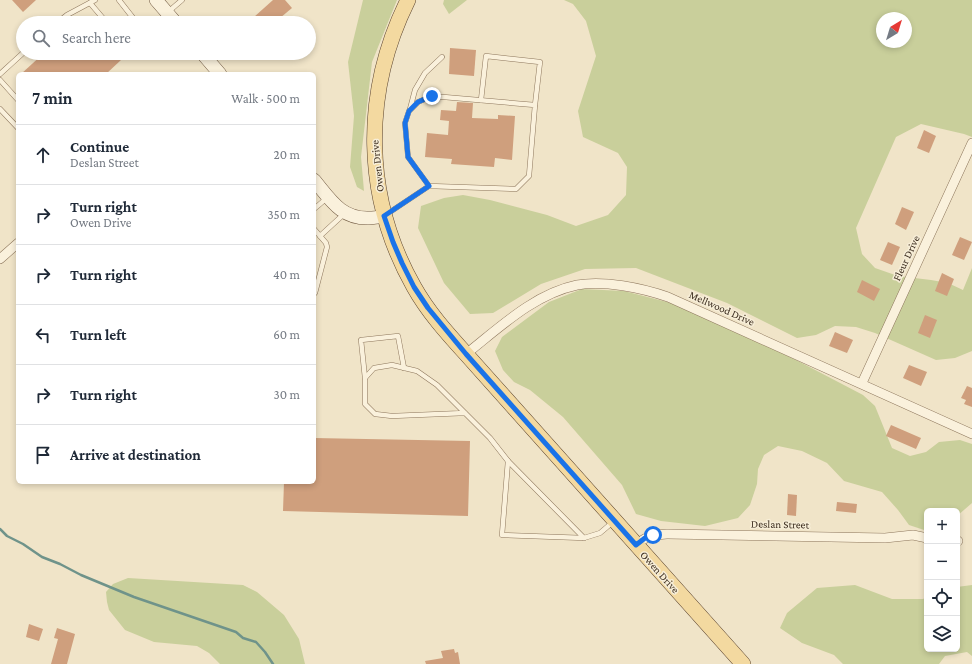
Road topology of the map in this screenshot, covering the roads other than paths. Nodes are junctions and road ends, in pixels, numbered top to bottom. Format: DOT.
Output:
graph roads {
  1 [pos="119,0"];
  2 [pos="156,0"];
  3 [pos="182,0"];
  4 [pos="408,0"];
  5 [pos="93,1"];
  6 [pos="66,16"];
  7 [pos="103,16"];
  8 [pos="132,16"];
  9 [pos="170,16"];
  10 [pos="173,16"];
  11 [pos="442,57"];
  12 [pos="16,59"];
  13 [pos="212,60"];
  14 [pos="218,72"];
  15 [pos="0,74"];
  16 [pos="0,80"];
  17 [pos="16,98"];
  18 [pos="481,100"];
  19 [pos="535,105"];
  20 [pos="0,108"];
  21 [pos="409,111"];
  22 [pos="16,126"];
  23 [pos="972,143"];
  24 [pos="316,182"];
  25 [pos="429,186"];
  26 [pos="328,197"];
  27 [pos="316,207"];
  28 [pos="345,213"];
  29 [pos="384,216"];
  30 [pos="316,232"];
  31 [pos="320,236"];
  32 [pos="16,245"];
  33 [pos="0,258"];
  34 [pos="316,289"];
  35 [pos="466,354"];
  36 [pos="404,368"];
  37 [pos="365,378"];
  38 [pos="862,383"];
  39 [pos="465,413"];
  40 [pos="972,434"];
  41 [pos="508,461"];
  42 [pos="614,521"];
  43 [pos="924,537"];
  44 [pos="584,538"];
  45 [pos="636,545"];
  46 [pos="743,664"];
  1 -- 8 [label="lane"];
  2 -- 9 [label="street"];
  3 -- 10 [label="lane"];
  4 -- 29 [label="main road, Owen Drive"];
  5 -- 6 [label="lane"];
  5 -- 7 [label="lane"];
  11 -- 21 [label="lane"];
  12 -- 15 [label="lane"];
  13 -- 14 [label="street"];
  16 -- 17 [label="lane"];
  18 -- 19 [label="lane"];
  18 -- 19 [label="lane"];
  18 -- 21 [label="lane"];
  19 -- 25 [label="lane"];
  20 -- 22 [label="lane"];
  21 -- 25 [label="lane"];
  23 -- 38 [label="street, Fleur Drive"];
  24 -- 26 [label="street"];
  25 -- 29 [label="lane"];
  26 -- 27 [label="lane"];
  26 -- 28 [label="street"];
  28 -- 29 [label="street"];
  28 -- 31 [label="lane"];
  29 -- 35 [label="main road, Owen Drive"];
  30 -- 31 [label="lane"];
  31 -- 34 [label="lane"];
  32 -- 33 [label="street"];
  35 -- 38 [label="street, Mellwood Drive"];
  35 -- 42 [label="main road, Owen Drive"];
  36 -- 37 [label="lane"];
  36 -- 37 [label="lane"];
  36 -- 39 [label="lane"];
  37 -- 39 [label="lane"];
  38 -- 40 [label="street, Mellwood Drive"];
  39 -- 41 [label="lane"];
  41 -- 44 [label="lane"];
  41 -- 44 [label="lane"];
  42 -- 44 [label="lane"];
  42 -- 45 [label="main road, Owen Drive"];
  43 -- 45 [label="street, Deslan Street"];
  45 -- 46 [label="main road, Owen Drive"];
}
